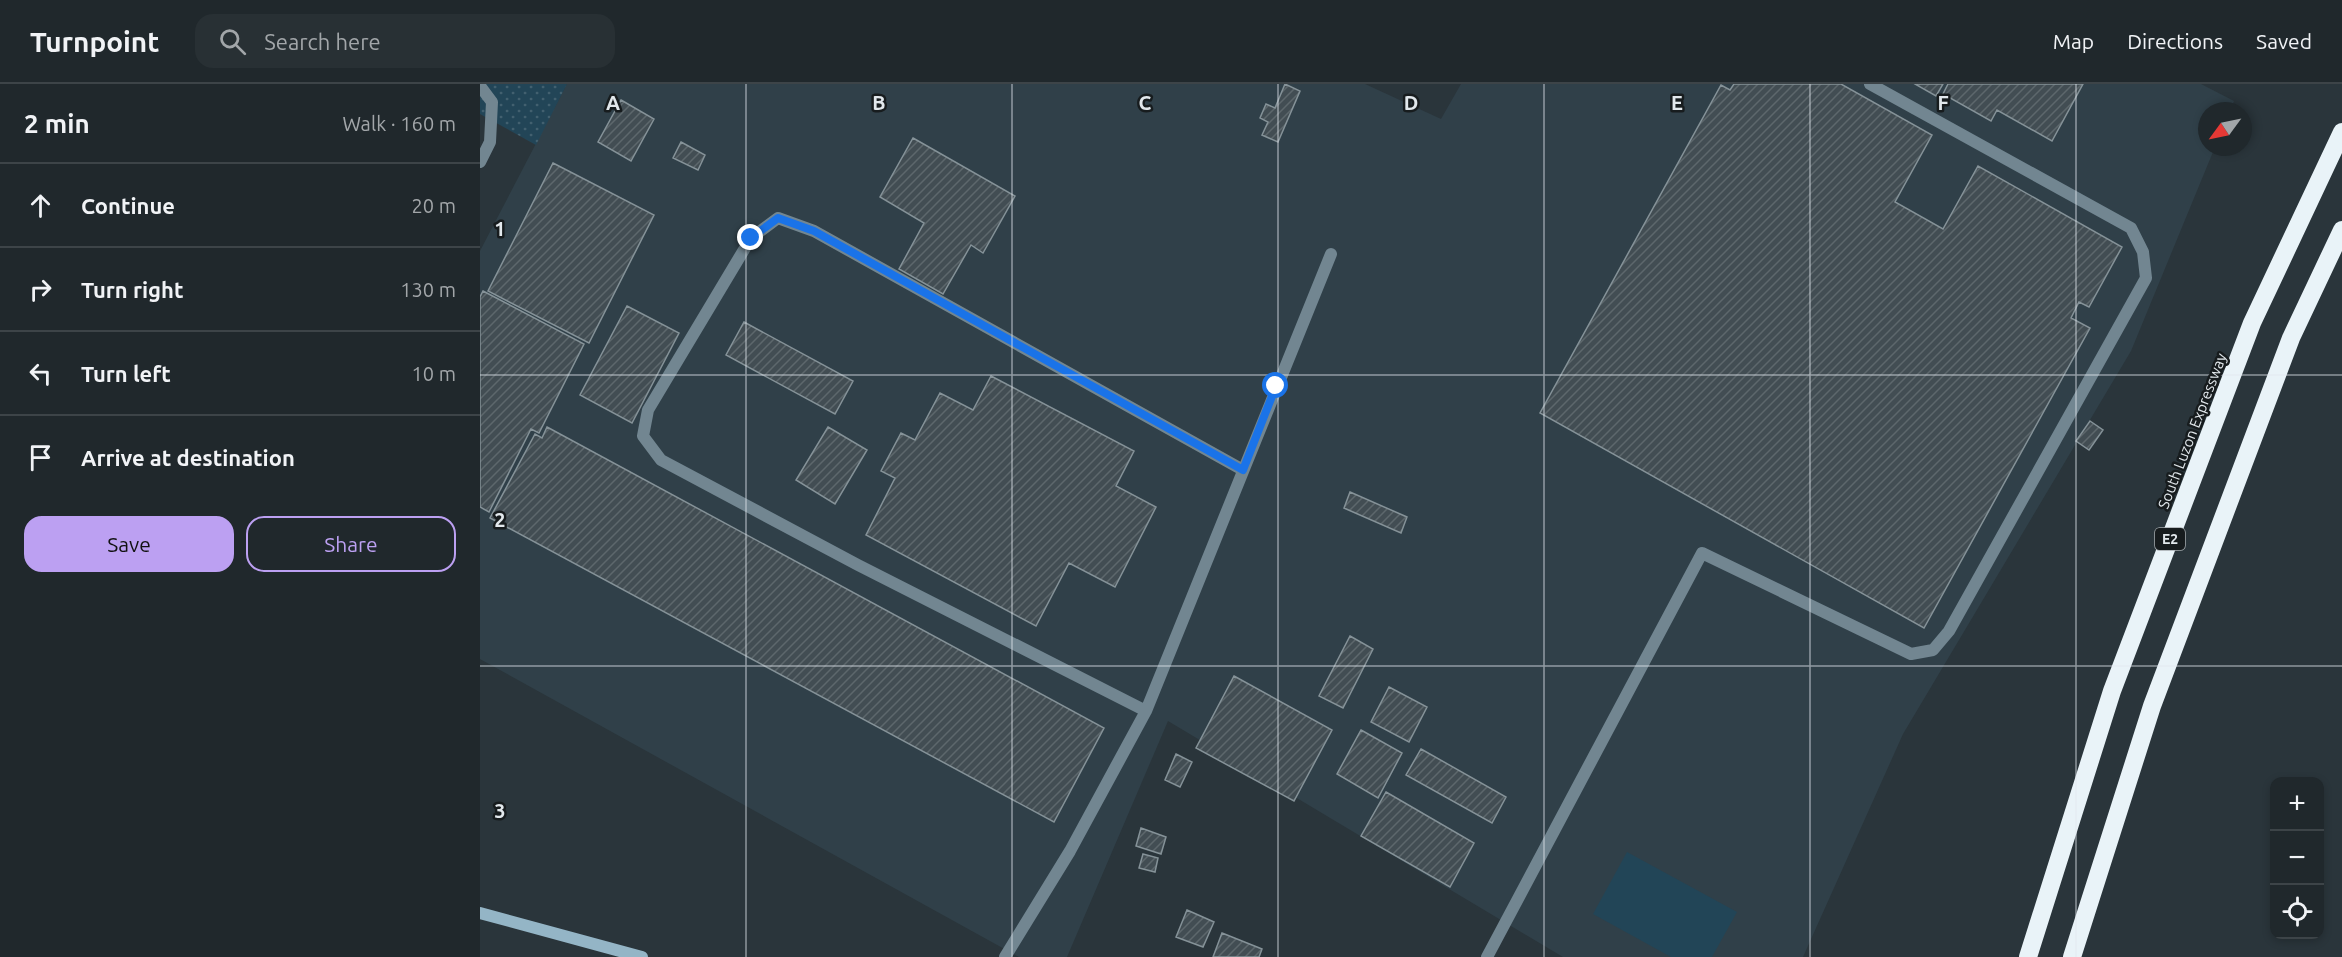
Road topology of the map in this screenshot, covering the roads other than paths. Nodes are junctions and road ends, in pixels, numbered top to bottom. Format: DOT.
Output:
graph roads {
  1 [pos="1870,84"];
  2 [pos="480,86"];
  3 [pos="2342,132"];
  4 [pos="480,162"];
  5 [pos="2342,230"];
  6 [pos="1331,254"];
  7 [pos="1243,470"];
  8 [pos="1146,711"];
  9 [pos="480,913"];
  10 [pos="642,957"];
  11 [pos="1005,957"];
  12 [pos="1487,957"];
  13 [pos="2028,957"];
  14 [pos="2072,957"];
  1 -- 12 [label="street"];
  2 -- 4 [label="street"];
  3 -- 13 [label="highway, South Luzon Expressway / E2"];
  5 -- 14 [label="highway"];
  6 -- 7 [label="street"];
  7 -- 8 [label="street"];
  7 -- 8 [label="street"];
  8 -- 11 [label="street"];
  9 -- 10 [label="main road"];
}
